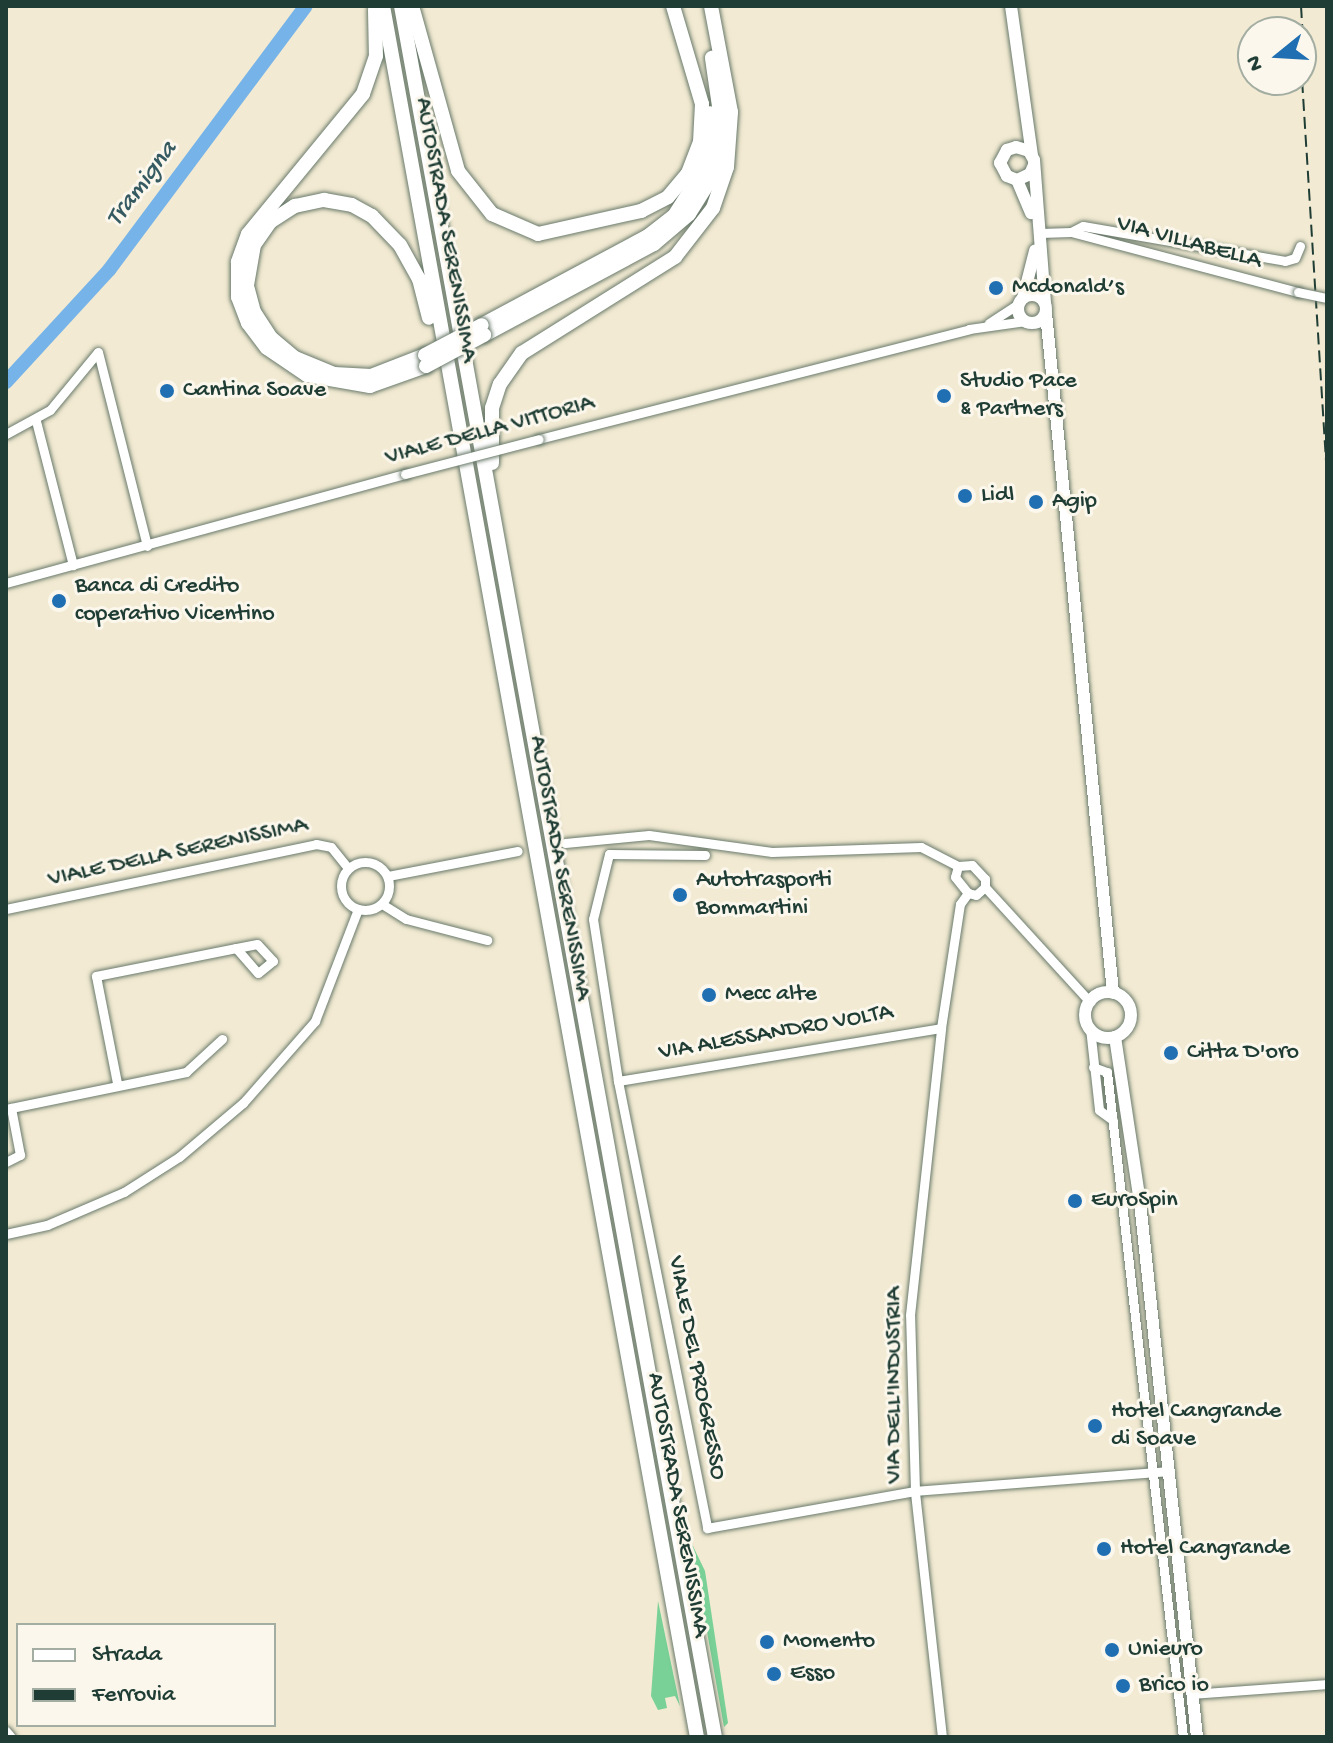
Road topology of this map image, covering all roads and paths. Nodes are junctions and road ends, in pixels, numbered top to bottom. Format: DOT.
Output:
graph roads {
  1 [pos="375,6"];
  2 [pos="383,6"];
  3 [pos="401,6"];
  4 [pos="412,6"];
  5 [pos="675,6"];
  6 [pos="709,6"];
  7 [pos="1011,6"];
  8 [pos="1025,111"];
  9 [pos="1011,148"];
  10 [pos="1033,160"];
  11 [pos="1017,180"];
  12 [pos="1071,232"];
  13 [pos="1040,233"];
  14 [pos="1300,246"];
  15 [pos="1327,298"];
  16 [pos="1021,300"];
  17 [pos="1045,308"];
  18 [pos="1027,322"];
  19 [pos="985,325"];
  20 [pos="483,330"];
  21 [pos="1050,355"];
  22 [pos="425,361"];
  23 [pos="450,379"];
  24 [pos="36,421"];
  25 [pos="6,434"];
  26 [pos="497,539"];
  27 [pos="147,546"];
  28 [pos="73,565"];
  29 [pos="6,583"];
  30 [pos="565,843"];
  31 [pos="518,851"];
  32 [pos="705,855"];
  33 [pos="958,866"];
  34 [pos="348,868"];
  35 [pos="388,876"];
  36 [pos="985,887"];
  37 [pos="968,893"];
  38 [pos="382,904"];
  39 [pos="6,909"];
  40 [pos="358,909"];
  41 [pos="487,940"];
  42 [pos="236,948"];
  43 [pos="1113,993"];
  44 [pos="1090,1002"];
  45 [pos="941,1028"];
  46 [pos="1090,1028"];
  47 [pos="1115,1037"];
  48 [pos="222,1039"];
  49 [pos="618,1081"];
  50 [pos="117,1083"];
  51 [pos="8,1109"];
  52 [pos="6,1162"];
  53 [pos="6,1234"];
  54 [pos="1168,1471"];
  55 [pos="1154,1472"];
  56 [pos="915,1491"];
  57 [pos="1327,1684"];
  58 [pos="1192,1694"];
  59 [pos="6,1731"];
  60 [pos="11,1737"];
  61 [pos="697,1737"];
  62 [pos="715,1737"];
  63 [pos="942,1737"];
  64 [pos="1183,1737"];
  65 [pos="1197,1737"];
  1 -- 22 [label="highway"];
  2 -- 23 [label="highway, AUTOSTRADA SERENISSIMA"];
  3 -- 26 [label="highway, AUTOSTRADA SERENISSIMA"];
  4 -- 5 [label="highway"];
  5 -- 20 [label="highway"];
  6 -- 20 [label="highway"];
  6 -- 26 [label="highway"];
  7 -- 8 [label="main road"];
  8 -- 9 [label="main road"];
  8 -- 10 [label="main road"];
  9 -- 10 [label="main road"];
  9 -- 11 [label="main road"];
  10 -- 11 [label="main road"];
  10 -- 13 [label="main road"];
  11 -- 16 [label="main road"];
  12 -- 13 [label="street, VIA VILLABELLA"];
  12 -- 14 [label="street"];
  12 -- 15 [label="street, VIA VILLABELLA, bridge"];
  13 -- 17 [label="main road"];
  16 -- 17 [label="main road"];
  16 -- 18 [label="main road"];
  16 -- 19 [label="street, VIALE DELLA VITTORIA"];
  17 -- 18 [label="main road"];
  17 -- 21 [label="main road"];
  18 -- 19 [label="street, VIALE DELLA VITTORIA"];
  18 -- 21 [label="main road"];
  19 -- 27 [label="street, VIALE DELLA VITTORIA, bridge"];
  20 -- 22 [label="highway, bridge"];
  21 -- 43 [label="main road"];
  22 -- 23 [label="highway"];
  23 -- 61 [label="highway, AUTOSTRADA SERENISSIMA"];
  24 -- 25 [label="street"];
  24 -- 27 [label="street"];
  24 -- 28 [label="street"];
  26 -- 62 [label="highway, AUTOSTRADA SERENISSIMA"];
  27 -- 28 [label="street, VIALE DELLA VITTORIA"];
  28 -- 29 [label="street, VIALE DELLA VITTORIA"];
  30 -- 33 [label="street"];
  31 -- 35 [label="street"];
  32 -- 49 [label="street, VIALE DEL PROGRESSO"];
  33 -- 36 [label="street"];
  33 -- 37 [label="street"];
  34 -- 35 [label="street"];
  34 -- 39 [label="street, VIALE DELLA SERENISSIMA"];
  34 -- 40 [label="street"];
  35 -- 38 [label="street"];
  36 -- 37 [label="street"];
  36 -- 44 [label="street"];
  37 -- 45 [label="street, VIA DELL'INDUSTRIA"];
  38 -- 40 [label="street"];
  38 -- 41 [label="street"];
  40 -- 53 [label="street"];
  42 -- 50 [label="street"];
  43 -- 44 [label="main road"];
  43 -- 47 [label="main road"];
  44 -- 46 [label="main road"];
  45 -- 49 [label="street, VIA ALESSANDRO VOLTA"];
  45 -- 56 [label="street, VIA DELL'INDUSTRIA"];
  46 -- 47 [label="main road"];
  46 -- 55 [label="street"];
  47 -- 54 [label="main road"];
  48 -- 50 [label="street"];
  49 -- 56 [label="street, VIALE DEL PROGRESSO"];
  50 -- 51 [label="street"];
  51 -- 52 [label="street"];
  54 -- 55 [label="street, VIALE DEL PROGRESSO"];
  54 -- 58 [label="main road"];
  55 -- 56 [label="street, VIALE DEL PROGRESSO"];
  55 -- 64 [label="street"];
  56 -- 63 [label="street, VIA DELL'INDUSTRIA"];
  57 -- 58 [label="street"];
  58 -- 65 [label="main road"];
  59 -- 60 [label="street"];
}
